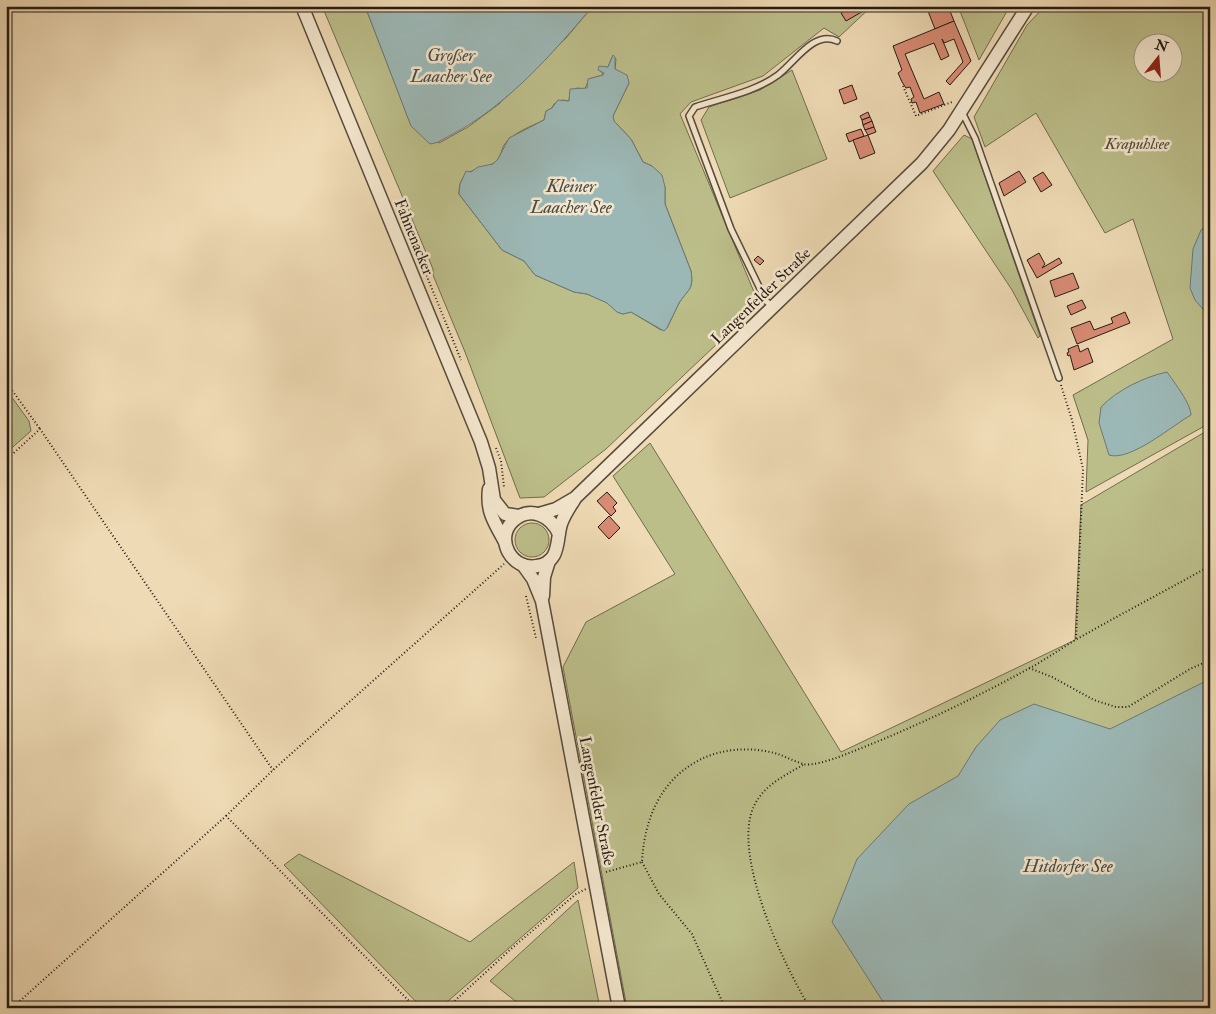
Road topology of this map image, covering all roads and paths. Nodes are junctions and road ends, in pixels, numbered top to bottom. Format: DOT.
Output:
graph roads {
  1 [pos="302,6"];
  2 [pos="1028,6"];
  3 [pos="837,41"];
  4 [pos="903,86"];
  5 [pos="952,102"];
  6 [pos="962,111"];
  7 [pos="770,304"];
  8 [pos="1059,378"];
  9 [pos="6,382"];
  10 [pos="40,429"];
  11 [pos="6,460"];
  12 [pos="490,482"];
  13 [pos="575,498"];
  14 [pos="539,514"];
  15 [pos="519,516"];
  16 [pos="559,534"];
  17 [pos="505,542"];
  18 [pos="505,562"];
  19 [pos="549,562"];
  20 [pos="523,565"];
  21 [pos="1210,566"];
  22 [pos="526,595"];
  23 [pos="542,601"];
  24 [pos="536,640"];
  25 [pos="1076,640"];
  26 [pos="1210,660"];
  27 [pos="1029,668"];
  28 [pos="804,764"];
  29 [pos="273,770"];
  30 [pos="226,816"];
  31 [pos="642,862"];
  32 [pos="595,881"];
  33 [pos="12,1008"];
  34 [pos="416,1008"];
  35 [pos="447,1008"];
  36 [pos="619,1008"];
  37 [pos="726,1008"];
  38 [pos="810,1008"];
  1 -- 12 [label="street, Fahnenacker"];
  2 -- 6 [label="street, Langenfelder Straße"];
  3 -- 7 [label="lane, Langenfelder Straße"];
  4 -- 5 [label="path"];
  6 -- 7 [label="street, Langenfelder Straße"];
  6 -- 8 [label="lane"];
  7 -- 13 [label="street, Langenfelder Straße"];
  8 -- 25 [label="path"];
  9 -- 10 [label="path"];
  10 -- 11 [label="path"];
  10 -- 29 [label="path"];
  12 -- 15 [label="street, Fahnenacker"];
  12 -- 17 [label="street, Fahnenacker"];
  13 -- 14 [label="street, Langenfelder Straße"];
  13 -- 16 [label="street, Langenfelder Straße"];
  14 -- 15 [label="street, Langenfelder Straße"];
  14 -- 16 [label="street"];
  15 -- 17 [label="street"];
  16 -- 19 [label="street, Langenfelder Straße"];
  17 -- 18 [label="street"];
  18 -- 20 [label="street, Langenfelder Straße"];
  18 -- 29 [label="path"];
  19 -- 20 [label="street"];
  19 -- 23 [label="street, Langenfelder Straße"];
  20 -- 23 [label="street, Langenfelder Straße"];
  21 -- 25 [label="path"];
  22 -- 24 [label="path"];
  23 -- 32 [label="street, Langenfelder Straße"];
  25 -- 27 [label="path"];
  26 -- 27 [label="path"];
  27 -- 28 [label="path"];
  28 -- 31 [label="path"];
  28 -- 38 [label="path"];
  29 -- 30 [label="path"];
  30 -- 33 [label="path"];
  30 -- 34 [label="path"];
  31 -- 32 [label="path"];
  31 -- 37 [label="path"];
  32 -- 35 [label="path"];
  32 -- 36 [label="street, Langenfelder Straße"];
}
